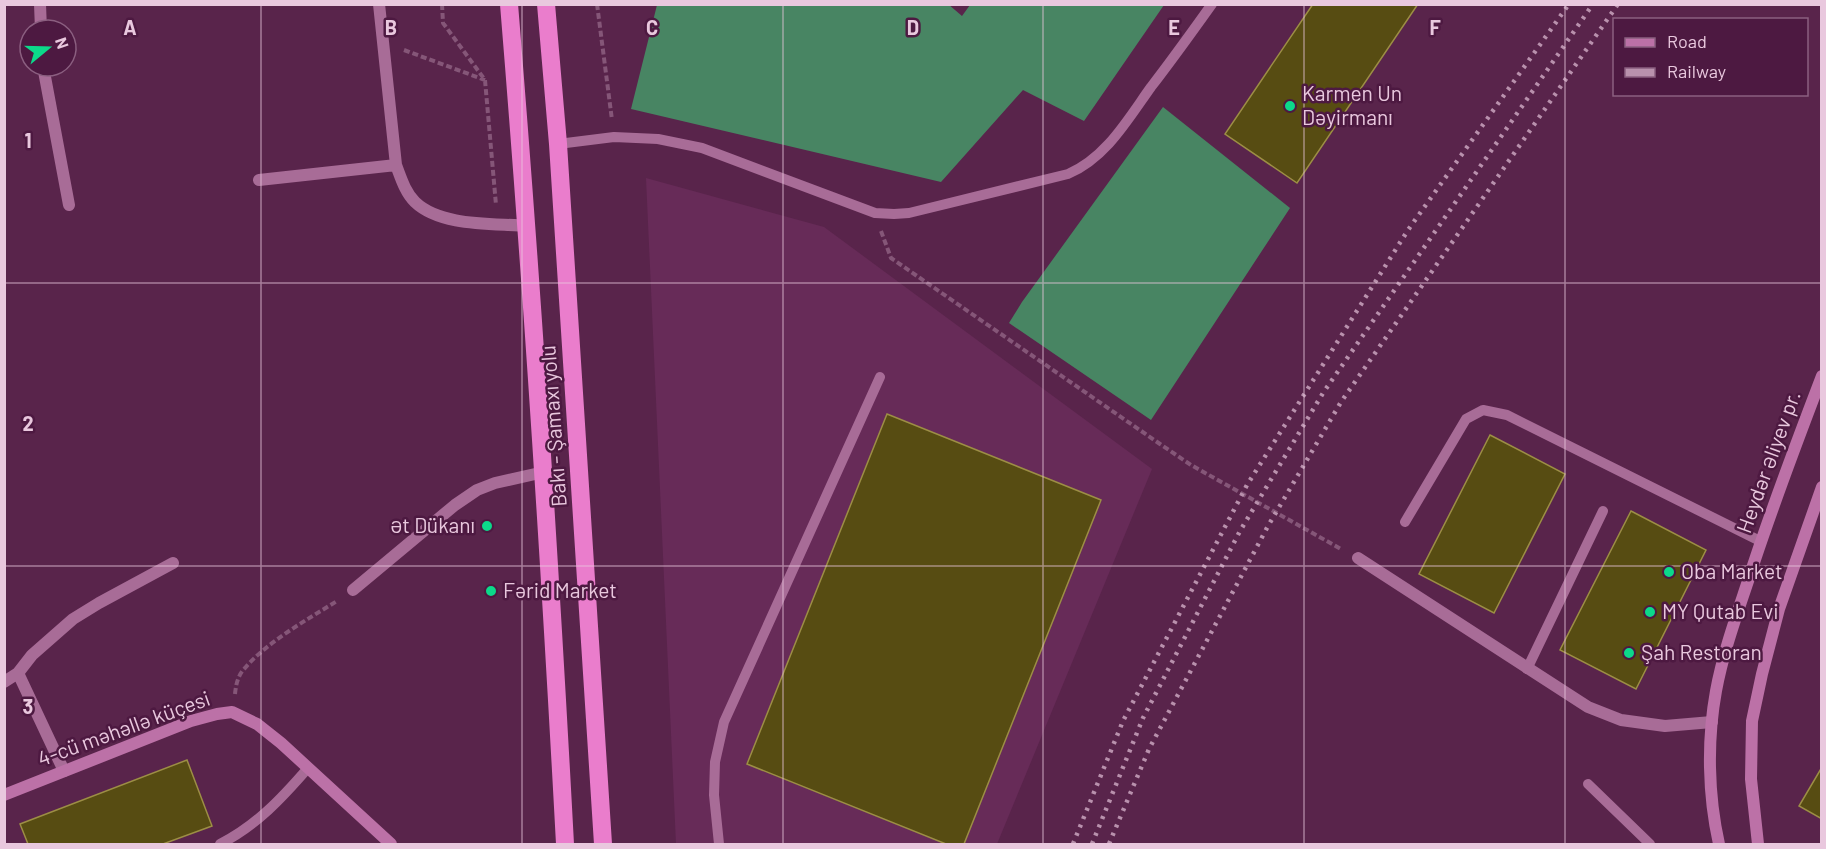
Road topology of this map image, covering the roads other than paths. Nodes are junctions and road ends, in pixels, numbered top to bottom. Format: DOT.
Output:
graph roads {
  1 [pos="379,4"];
  2 [pos="509,4"];
  3 [pos="546,4"];
  4 [pos="1212,4"];
  5 [pos="46,78"];
  6 [pos="558,144"];
  7 [pos="396,165"];
  8 [pos="259,180"];
  9 [pos="69,205"];
  10 [pos="527,226"];
  11 [pos="1821,376"];
  12 [pos="879,377"];
  13 [pos="544,472"];
  14 [pos="1821,487"];
  15 [pos="1603,511"];
  16 [pos="1406,522"];
  17 [pos="1760,541"];
  18 [pos="1358,558"];
  19 [pos="173,563"];
  20 [pos="353,590"];
  21 [pos="1527,669"];
  22 [pos="18,673"];
  23 [pos="4,682"];
  24 [pos="1712,722"];
  25 [pos="308,768"];
  26 [pos="64,771"];
  27 [pos="1588,784"];
  28 [pos="4,795"];
  29 [pos="220,844"];
  30 [pos="391,844"];
  31 [pos="565,844"];
  32 [pos="603,844"];
  33 [pos="719,844"];
  34 [pos="1650,844"];
  35 [pos="1719,844"];
  36 [pos="1758,844"];
  1 -- 7 [label="street"];
  2 -- 10 [label="highway, Bakı - Şamaxı yolu"];
  3 -- 6 [label="highway, Bakı - Şamaxı yolu"];
  4 -- 6 [label="lane"];
  5 -- 9 [label="street"];
  6 -- 32 [label="highway, Bakı - Şamaxı yolu"];
  7 -- 8 [label="street"];
  7 -- 10 [label="street"];
  10 -- 13 [label="highway, Bakı - Şamaxı yolu"];
  11 -- 17 [label="main road, Heydər Əliyev pr."];
  12 -- 33 [label="lane"];
  13 -- 20 [label="street"];
  13 -- 31 [label="highway, Bakı - Şamaxı yolu"];
  14 -- 36 [label="main road"];
  15 -- 21 [label="lane"];
  16 -- 17 [label="lane"];
  17 -- 24 [label="main road, Heydər Əliyev pr."];
  18 -- 21 [label="street"];
  19 -- 22 [label="street"];
  21 -- 24 [label="street"];
  22 -- 23 [label="street"];
  22 -- 26 [label="street"];
  24 -- 35 [label="main road, Heydər Əliyev pr."];
  25 -- 26 [label="main road, 4-cü məhəllə küçesi"];
  25 -- 29 [label="lane"];
  25 -- 30 [label="main road, 4-cü məhəllə küçesi"];
  26 -- 28 [label="main road, 4-cü məhəllə küçesi"];
  27 -- 34 [label="lane"];
}
